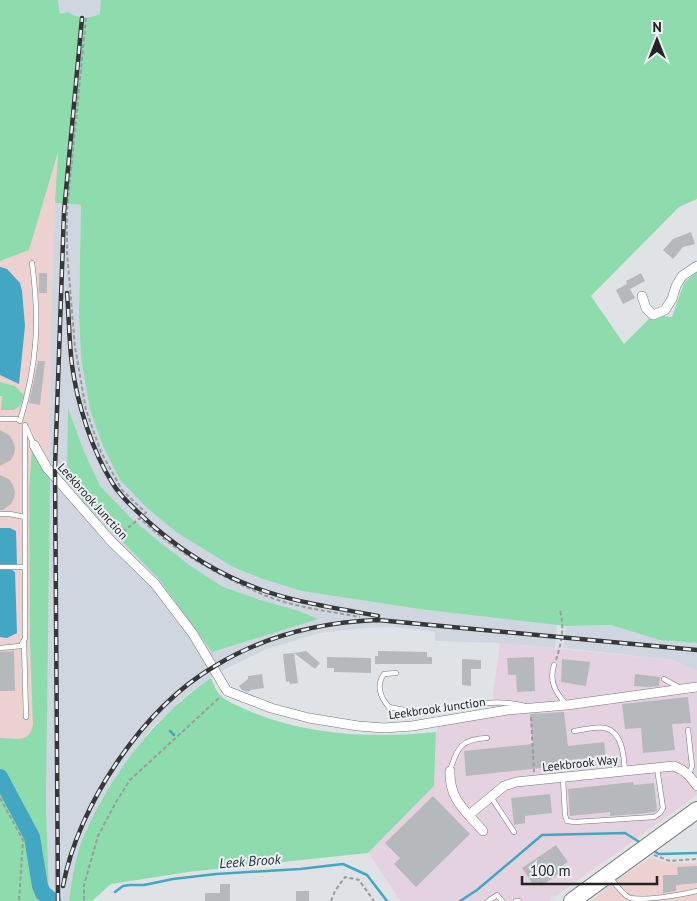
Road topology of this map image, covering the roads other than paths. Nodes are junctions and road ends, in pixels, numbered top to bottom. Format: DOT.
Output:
graph roads {
  1 [pos="32,263"];
  2 [pos="697,266"];
  3 [pos="642,296"];
  4 [pos="0,418"];
  5 [pos="20,421"];
  6 [pos="25,425"];
  7 [pos="34,445"];
  8 [pos="0,514"];
  9 [pos="25,517"];
  10 [pos="0,567"];
  11 [pos="26,567"];
  12 [pos="24,643"];
  13 [pos="0,648"];
  14 [pos="554,664"];
  15 [pos="396,673"];
  16 [pos="664,679"];
  17 [pos="697,687"];
  18 [pos="681,689"];
  19 [pos="567,705"];
  20 [pos="530,707"];
  21 [pos="26,717"];
  22 [pos="688,730"];
  23 [pos="574,731"];
  24 [pos="487,738"];
  25 [pos="697,762"];
  26 [pos="657,768"];
  27 [pos="690,770"];
  28 [pos="450,771"];
  29 [pos="625,772"];
  30 [pos="563,778"];
  31 [pos="697,786"];
  32 [pos="491,796"];
  33 [pos="697,810"];
  34 [pos="469,815"];
  35 [pos="483,831"];
  36 [pos="514,832"];
  37 [pos="608,875"];
  38 [pos="697,890"];
  39 [pos="631,900"];
  40 [pos="488,901"];
  41 [pos="502,901"];
  42 [pos="572,901"];
  1 -- 5 [label="lane"];
  2 -- 3 [label="street"];
  4 -- 5 [label="lane"];
  5 -- 6 [label="lane"];
  6 -- 7 [label="lane"];
  6 -- 9 [label="lane"];
  7 -- 20 [label="street, Leekbrook Junction"];
  8 -- 9 [label="lane"];
  9 -- 11 [label="lane"];
  10 -- 11 [label="lane"];
  11 -- 12 [label="lane"];
  12 -- 13 [label="lane"];
  12 -- 21 [label="lane"];
  14 -- 19 [label="lane"];
  15 -- 20 [label="lane"];
  16 -- 18 [label="lane"];
  17 -- 18 [label="street, Leekbrook Junction"];
  18 -- 19 [label="street, Leekbrook Junction"];
  19 -- 20 [label="street, Leekbrook Junction"];
  22 -- 27 [label="lane"];
  23 -- 29 [label="lane"];
  24 -- 28 [label="lane"];
  25 -- 27 [label="lane"];
  26 -- 27 [label="street, Leekbrook Way"];
  26 -- 29 [label="street, Leekbrook Way"];
  26 -- 30 [label="lane"];
  27 -- 31 [label="street"];
  28 -- 34 [label="street"];
  29 -- 30 [label="street, Leekbrook Way"];
  30 -- 32 [label="street, Leekbrook Way"];
  32 -- 34 [label="street, Leekbrook Way"];
  32 -- 36 [label="lane"];
  33 -- 37 [label="highway"];
  34 -- 35 [label="street"];
  37 -- 39 [label="lane"];
  37 -- 42 [label="highway"];
  38 -- 39 [label="lane"];
  40 -- 41 [label="lane"];
}
